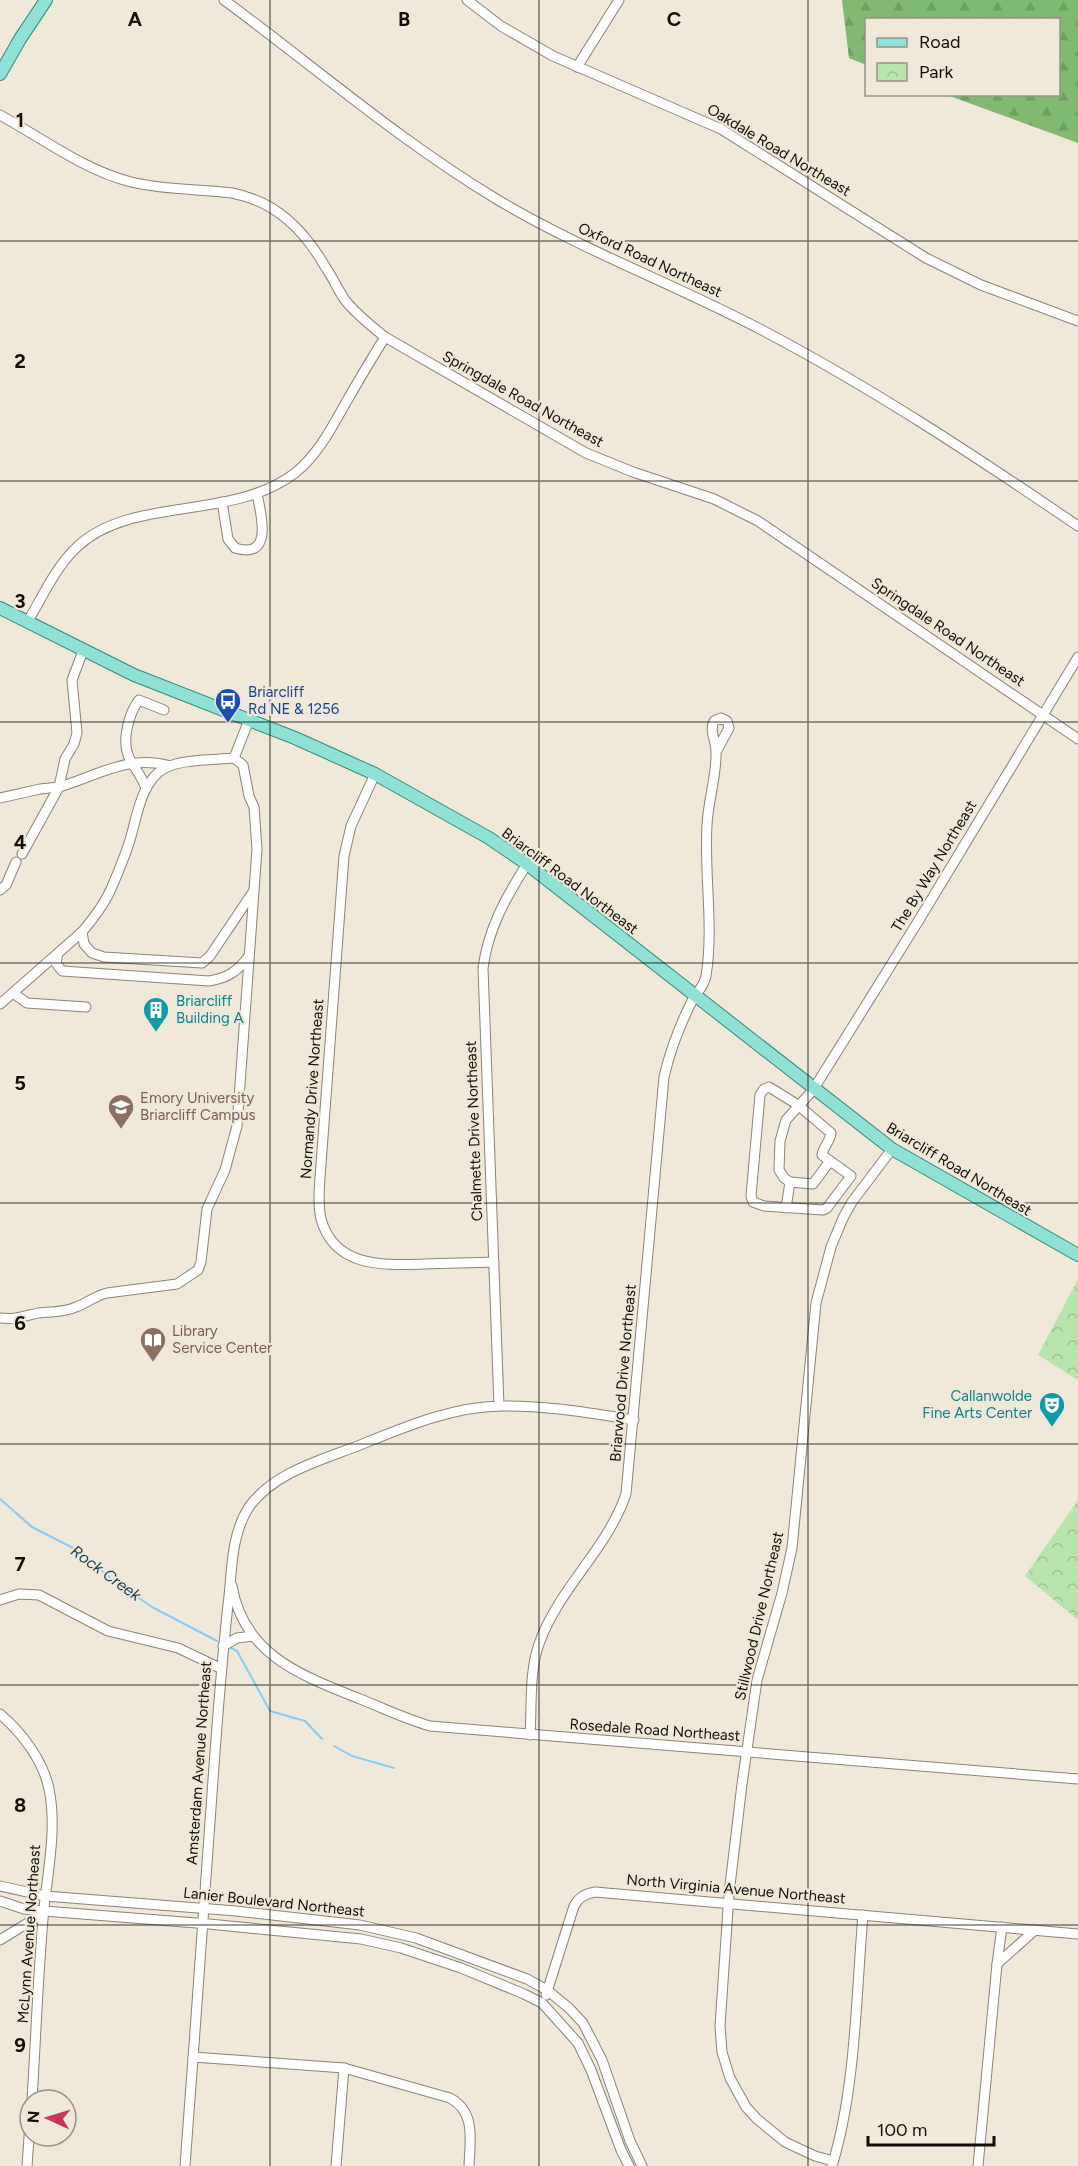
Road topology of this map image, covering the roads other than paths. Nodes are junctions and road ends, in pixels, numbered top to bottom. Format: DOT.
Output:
graph roads {
  1 [pos="46,0"];
  2 [pos="224,0"];
  3 [pos="467,0"];
  4 [pos="619,0"];
  5 [pos="577,67"];
  6 [pos="0,74"];
  7 [pos="0,115"];
  8 [pos="1078,321"];
  9 [pos="385,337"];
  10 [pos="257,494"];
  11 [pos="222,502"];
  12 [pos="1078,526"];
  13 [pos="0,608"];
  14 [pos="28,621"];
  15 [pos="83,651"];
  16 [pos="1078,657"];
  17 [pos="164,710"];
  18 [pos="1043,715"];
  19 [pos="249,720"];
  20 [pos="1078,739"];
  21 [pos="716,752"];
  22 [pos="234,758"];
  23 [pos="132,762"];
  24 [pos="170,766"];
  25 [pos="375,774"];
  26 [pos="59,787"];
  27 [pos="146,789"];
  28 [pos="0,798"];
  29 [pos="527,864"];
  30 [pos="0,890"];
  31 [pos="254,890"];
  32 [pos="82,932"];
  33 [pos="58,953"];
  34 [pos="250,954"];
  35 [pos="62,971"];
  36 [pos="35,974"];
  37 [pos="13,993"];
  38 [pos="694,996"];
  39 [pos="0,1004"];
  40 [pos="86,1007"];
  41 [pos="813,1089"];
  42 [pos="798,1106"];
  43 [pos="891,1149"];
  44 [pos="830,1161"];
  45 [pos="790,1182"];
  46 [pos="838,1193"];
  47 [pos="852,1202"];
  48 [pos="786,1208"];
  49 [pos="1078,1255"];
  50 [pos="494,1262"];
  51 [pos="0,1318"];
  52 [pos="499,1406"];
  53 [pos="634,1420"];
  54 [pos="231,1578"];
  55 [pos="0,1600"];
  56 [pos="253,1636"];
  57 [pos="223,1646"];
  58 [pos="220,1668"];
  59 [pos="0,1714"];
  60 [pos="530,1735"];
  61 [pos="747,1752"];
  62 [pos="1078,1779"];
  63 [pos="0,1886"];
  64 [pos="10,1888"];
  65 [pos="45,1896"];
  66 [pos="2,1902"];
  67 [pos="729,1904"];
  68 [pos="204,1909"];
  69 [pos="44,1912"];
  70 [pos="862,1915"];
  71 [pos="202,1924"];
  72 [pos="1002,1927"];
  73 [pos="1035,1930"];
  74 [pos="1078,1934"];
  75 [pos="413,1937"];
  76 [pos="0,1940"];
  77 [pos="409,1951"];
  78 [pos="997,1964"];
  79 [pos="547,1990"];
  80 [pos="542,2003"];
  81 [pos="193,2056"];
  82 [pos="344,2068"];
  83 [pos="33,2088"];
  84 [pos="28,2148"];
  85 [pos="832,2163"];
  86 [pos="27,2166"];
  87 [pos="185,2166"];
  88 [pos="336,2166"];
  89 [pos="469,2166"];
  90 [pos="629,2166"];
  91 [pos="642,2166"];
  92 [pos="978,2166"];
  1 -- 6 [label="main road"];
  2 -- 12 [label="street, Oxford Road Northeast"];
  3 -- 5 [label="street, Oakdale Road Northeast"];
  4 -- 5 [label="street"];
  5 -- 8 [label="street, Oakdale Road Northeast"];
  7 -- 9 [label="street, Springdale Road Northeast"];
  9 -- 10 [label="street"];
  9 -- 18 [label="street, Springdale Road Northeast"];
  10 -- 11 [label="street"];
  10 -- 11 [label="street"];
  11 -- 14 [label="street"];
  13 -- 14 [label="main road, Briarcliff Road Northeast"];
  14 -- 15 [label="main road, Briarcliff Road Northeast"];
  15 -- 19 [label="main road, Briarcliff Road Northeast"];
  15 -- 26 [label="street"];
  16 -- 18 [label="street, The By Way Northeast"];
  17 -- 23 [label="street"];
  18 -- 20 [label="street, Springdale Road Northeast"];
  18 -- 41 [label="street, The By Way Northeast"];
  19 -- 22 [label="street"];
  19 -- 25 [label="main road, Briarcliff Road Northeast"];
  21 -- 38 [label="street, Briarwood Drive Northeast"];
  22 -- 24 [label="street"];
  22 -- 31 [label="street"];
  23 -- 24 [label="street"];
  23 -- 26 [label="street"];
  23 -- 27 [label="street"];
  24 -- 27 [label="street"];
  25 -- 29 [label="main road, Briarcliff Road Northeast"];
  25 -- 50 [label="street, Normandy Drive Northeast"];
  26 -- 28 [label="street"];
  26 -- 30 [label="street"];
  27 -- 32 [label="street"];
  29 -- 38 [label="main road, Briarcliff Road Northeast"];
  29 -- 50 [label="street, Chalmette Drive Northeast"];
  31 -- 32 [label="street"];
  31 -- 34 [label="street"];
  32 -- 33 [label="street"];
  33 -- 35 [label="street"];
  33 -- 36 [label="street"];
  34 -- 35 [label="street"];
  34 -- 51 [label="street"];
  35 -- 36 [label="street"];
  36 -- 37 [label="street"];
  37 -- 39 [label="street"];
  37 -- 40 [label="street"];
  38 -- 41 [label="main road, Briarcliff Road Northeast"];
  38 -- 53 [label="street, Briarwood Drive Northeast"];
  41 -- 42 [label="street, The By Way Northeast"];
  41 -- 43 [label="main road, Briarcliff Road Northeast"];
  42 -- 44 [label="street"];
  42 -- 45 [label="street, The By Way Northeast"];
  42 -- 48 [label="street"];
  43 -- 47 [label="street, Stillwood Drive Northeast"];
  43 -- 49 [label="main road, Briarcliff Road Northeast"];
  44 -- 45 [label="street"];
  44 -- 46 [label="street"];
  45 -- 48 [label="street"];
  46 -- 47 [label="street"];
  46 -- 48 [label="street"];
  47 -- 61 [label="street, Stillwood Drive Northeast"];
  50 -- 52 [label="street, Chalmette Drive Northeast"];
  52 -- 53 [label="street, Amsterdam Avenue Northeast"];
  52 -- 54 [label="street, Amsterdam Avenue Northeast"];
  53 -- 60 [label="street, Briarwood Drive Northeast"];
  54 -- 56 [label="street, Rosedale Road Northeast"];
  54 -- 57 [label="street, Amsterdam Avenue Northeast"];
  55 -- 58 [label="street"];
  56 -- 57 [label="street"];
  56 -- 60 [label="street, Rosedale Road Northeast"];
  57 -- 58 [label="street, Amsterdam Avenue Northeast"];
  58 -- 68 [label="street, Amsterdam Avenue Northeast"];
  59 -- 65 [label="street, McLynn Avenue Northeast"];
  60 -- 61 [label="street, Rosedale Road Northeast"];
  61 -- 62 [label="street, Rosedale Road Northeast"];
  61 -- 67 [label="street, Stillwood Drive Northeast"];
  63 -- 64 [label="street, Lanier Boulevard Northeast"];
  64 -- 65 [label="street, Lanier Boulevard Northeast"];
  64 -- 66 [label="street"];
  65 -- 68 [label="street, Lanier Boulevard Northeast"];
  65 -- 69 [label="street, McLynn Avenue Northeast"];
  66 -- 69 [label="street, Lanier Boulevard Northeast"];
  67 -- 70 [label="street, North Virginia Avenue Northeast"];
  67 -- 79 [label="street, North Virginia Avenue Northeast"];
  67 -- 85 [label="street, Stillwood Drive Northeast"];
  68 -- 71 [label="street, Amsterdam Avenue Northeast"];
  68 -- 75 [label="street, Lanier Boulevard Northeast"];
  69 -- 71 [label="street, Lanier Boulevard Northeast"];
  69 -- 76 [label="street"];
  69 -- 83 [label="street, McLynn Avenue Northeast"];
  70 -- 72 [label="street, North Virginia Avenue Northeast"];
  70 -- 85 [label="street"];
  71 -- 77 [label="street, Lanier Boulevard Northeast"];
  71 -- 81 [label="street, Amsterdam Avenue Northeast"];
  72 -- 73 [label="street, North Virginia Avenue Northeast"];
  72 -- 78 [label="street"];
  73 -- 74 [label="street, North Virginia Avenue Northeast"];
  73 -- 78 [label="street"];
  75 -- 77 [label="street"];
  75 -- 79 [label="street, Lanier Boulevard Northeast"];
  77 -- 80 [label="street, Lanier Boulevard Northeast"];
  78 -- 92 [label="street"];
  79 -- 80 [label="street, North Virginia Avenue Northeast"];
  79 -- 91 [label="street, Lanier Boulevard Northeast"];
  80 -- 90 [label="street, Lanier Boulevard Northeast"];
  81 -- 82 [label="street"];
  81 -- 87 [label="street, Amsterdam Avenue Northeast"];
  82 -- 88 [label="street"];
  82 -- 89 [label="street"];
  84 -- 86 [label="street"];
}
